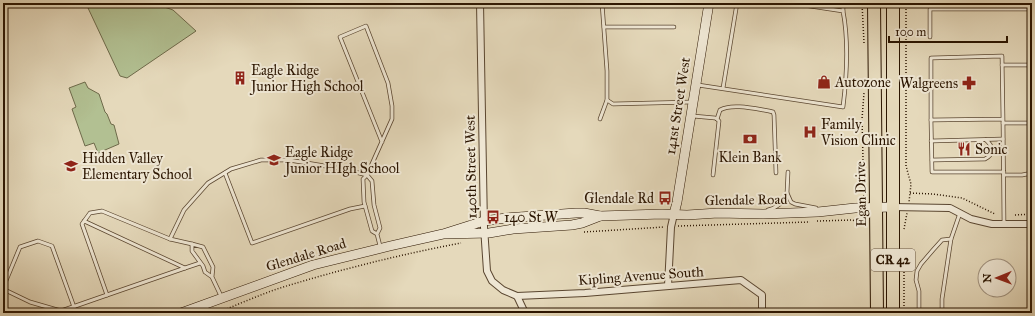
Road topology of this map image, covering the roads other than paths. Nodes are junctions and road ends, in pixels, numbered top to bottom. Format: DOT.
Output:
graph roads {
  1 [pos="480,3"];
  2 [pos="602,3"];
  3 [pos="709,3"];
  4 [pos="737,3"];
  5 [pos="790,3"];
  6 [pos="843,3"];
  7 [pos="874,3"];
  8 [pos="886,3"];
  9 [pos="893,3"];
  10 [pos="1032,9"];
  11 [pos="843,10"];
  12 [pos="604,27"];
  13 [pos="674,27"];
  14 [pos="930,37"];
  15 [pos="1002,65"];
  16 [pos="1032,65"];
  17 [pos="696,84"];
  18 [pos="893,86"];
  19 [pos="723,88"];
  20 [pos="607,100"];
  21 [pos="693,102"];
  22 [pos="691,116"];
  23 [pos="600,119"];
  24 [pos="717,119"];
  25 [pos="931,120"];
  26 [pos="1003,121"];
  27 [pos="1032,126"];
  28 [pos="1003,139"];
  29 [pos="986,140"];
  30 [pos="931,141"];
  31 [pos="382,142"];
  32 [pos="932,160"];
  33 [pos="776,172"];
  34 [pos="788,172"];
  35 [pos="225,173"];
  36 [pos="1032,173"];
  37 [pos="1004,174"];
  38 [pos="367,175"];
  39 [pos="713,175"];
  40 [pos="787,193"];
  41 [pos="365,206"];
  42 [pos="876,207"];
  43 [pos="892,207"];
  44 [pos="835,211"];
  45 [pos="674,214"];
  46 [pos="960,214"];
  47 [pos="747,215"];
  48 [pos="600,216"];
  49 [pos="84,221"];
  50 [pos="484,221"];
  51 [pos="1004,224"];
  52 [pos="1032,224"];
  53 [pos="484,233"];
  54 [pos="377,234"];
  55 [pos="443,234"];
  56 [pos="170,238"];
  57 [pos="951,239"];
  58 [pos="192,244"];
  59 [pos="380,248"];
  60 [pos="200,263"];
  61 [pos="185,268"];
  62 [pos="212,277"];
  63 [pos="668,286"];
  64 [pos="3,289"];
  65 [pos="107,295"];
  66 [pos="516,296"];
  67 [pos="222,298"];
  68 [pos="74,307"];
  69 [pos="74,313"];
  70 [pos="181,313"];
  71 [pos="525,313"];
  72 [pos="762,313"];
  73 [pos="877,313"];
  74 [pos="893,313"];
  75 [pos="919,313"];
  76 [pos="942,313"];
  1 -- 50 [label="street, 140th Street West"];
  2 -- 12 [label="lane"];
  3 -- 17 [label="main road, 141st Street West"];
  4 -- 19 [label="lane"];
  5 -- 11 [label="lane"];
  6 -- 11 [label="lane"];
  7 -- 42 [label="highway, Egan Drive / CR 42"];
  8 -- 18 [label="highway"];
  9 -- 18 [label="highway, CR 42"];
  10 -- 14 [label="lane"];
  11 -- 19 [label="lane"];
  12 -- 13 [label="lane"];
  12 -- 20 [label="lane"];
  15 -- 16 [label="lane"];
  15 -- 25 [label="lane"];
  15 -- 26 [label="lane"];
  17 -- 19 [label="lane"];
  17 -- 21 [label="main road, 141st Street West"];
  18 -- 43 [label="highway, CR 42"];
  20 -- 21 [label="lane"];
  20 -- 23 [label="lane"];
  21 -- 22 [label="main road, 141st Street West"];
  22 -- 24 [label="lane"];
  22 -- 45 [label="main road, 141st Street West"];
  24 -- 33 [label="lane"];
  24 -- 39 [label="lane"];
  25 -- 26 [label="lane"];
  25 -- 30 [label="lane"];
  26 -- 27 [label="lane"];
  26 -- 28 [label="lane"];
  28 -- 29 [label="lane"];
  28 -- 37 [label="lane"];
  29 -- 30 [label="lane"];
  29 -- 32 [label="lane"];
  30 -- 32 [label="lane"];
  31 -- 31 [label="lane"];
  31 -- 38 [label="lane"];
  32 -- 37 [label="lane"];
  34 -- 40 [label="lane"];
  35 -- 38 [label="lane"];
  35 -- 41 [label="lane"];
  35 -- 56 [label="lane"];
  36 -- 37 [label="lane"];
  37 -- 51 [label="lane"];
  38 -- 41 [label="lane"];
  38 -- 54 [label="lane"];
  40 -- 44 [label="lane"];
  40 -- 47 [label="lane"];
  41 -- 54 [label="lane"];
  42 -- 43 [label="main road, Glendale Road"];
  42 -- 44 [label="main road, Glendale Road"];
  42 -- 73 [label="highway, Egan Drive / CR 42"];
  43 -- 46 [label="street"];
  43 -- 74 [label="highway, CR 42"];
  44 -- 47 [label="main road, Glendale Road"];
  45 -- 47 [label="main road, Glendale Road"];
  45 -- 48 [label="main road, Glendale Road"];
  45 -- 63 [label="street"];
  46 -- 51 [label="street"];
  46 -- 57 [label="lane"];
  48 -- 50 [label="main road, Glendale Road"];
  48 -- 53 [label="main road, Glendale Road"];
  49 -- 56 [label="lane"];
  49 -- 61 [label="lane"];
  49 -- 65 [label="lane"];
  50 -- 53 [label="street, 140th Street West"];
  50 -- 55 [label="main road, Glendale Road"];
  51 -- 52 [label="street"];
  53 -- 55 [label="main road, Glendale Road"];
  53 -- 66 [label="street, 140th Street West"];
  54 -- 59 [label="lane"];
  55 -- 59 [label="main road, Glendale Road"];
  56 -- 58 [label="lane"];
  57 -- 75 [label="lane"];
  57 -- 76 [label="lane"];
  58 -- 60 [label="lane"];
  58 -- 62 [label="lane"];
  59 -- 67 [label="main road, Glendale Road"];
  60 -- 61 [label="lane"];
  60 -- 62 [label="lane"];
  61 -- 65 [label="lane"];
  62 -- 67 [label="lane"];
  63 -- 66 [label="street, Kipling Avenue South"];
  63 -- 72 [label="street, Kipling Avenue South"];
  64 -- 68 [label="lane"];
  64 -- 68 [label="lane"];
  65 -- 68 [label="lane"];
  66 -- 71 [label="street"];
  67 -- 70 [label="main road, Glendale Road"];
  68 -- 69 [label="lane"];
}
